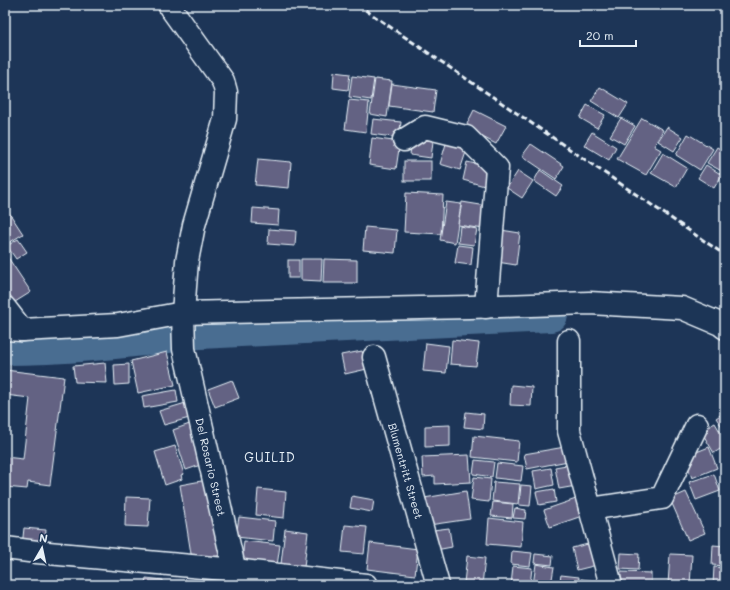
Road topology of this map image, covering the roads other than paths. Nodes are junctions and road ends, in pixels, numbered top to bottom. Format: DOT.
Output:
graph roads {
  1 [pos="170,5"];
  2 [pos="404,140"];
  3 [pos="486,307"];
  4 [pos="5,308"];
  5 [pos="183,316"];
  6 [pos="725,328"];
  7 [pos="13,330"];
  8 [pos="569,342"];
  9 [pos="374,357"];
  10 [pos="697,425"];
  11 [pos="590,509"];
  12 [pos="5,548"];
  13 [pos="237,578"];
  14 [pos="355,584"];
  15 [pos="438,585"];
  16 [pos="611,585"];
  1 -- 5 [label="street, Del Rosario Street"];
  2 -- 3 [label="street"];
  3 -- 5 [label="street"];
  3 -- 6 [label="street"];
  4 -- 7 [label="street"];
  5 -- 7 [label="street"];
  5 -- 13 [label="street, Del Rosario Street"];
  8 -- 11 [label="street"];
  9 -- 15 [label="street, Blumentritt Street"];
  10 -- 11 [label="street"];
  11 -- 16 [label="street"];
  12 -- 13 [label="street"];
  13 -- 14 [label="street"];
}
